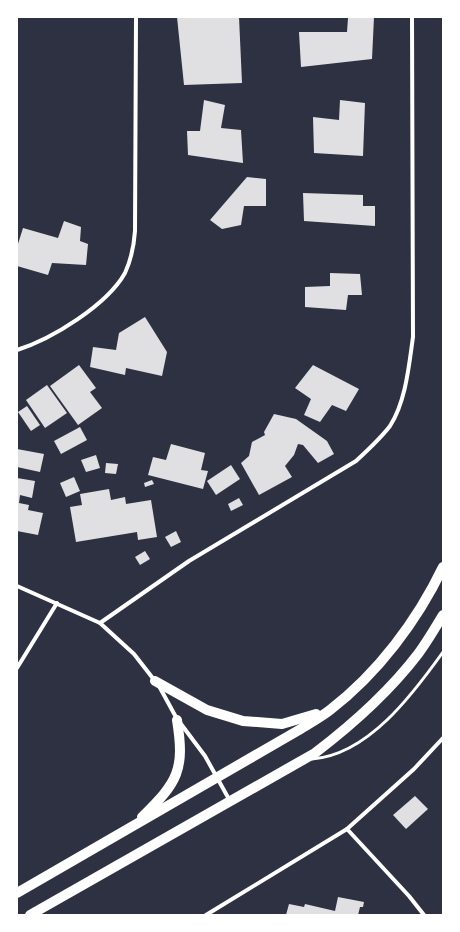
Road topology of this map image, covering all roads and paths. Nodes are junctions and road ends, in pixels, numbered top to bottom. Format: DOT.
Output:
graph roads {
  1 [pos="136,17"];
  2 [pos="412,17"];
  3 [pos="17,350"];
  4 [pos="443,567"];
  5 [pos="17,586"];
  6 [pos="57,603"];
  7 [pos="443,615"];
  8 [pos="100,623"];
  9 [pos="443,652"];
  10 [pos="17,668"];
  11 [pos="155,681"];
  12 [pos="330,710"];
  13 [pos="177,720"];
  14 [pos="443,738"];
  15 [pos="305,760"];
  16 [pos="217,778"];
  17 [pos="230,801"];
  18 [pos="130,828"];
  19 [pos="346,829"];
  20 [pos="17,893"];
  21 [pos="30,915"];
  22 [pos="206,915"];
  23 [pos="424,915"];
  1 -- 3 [label="street"];
  2 -- 8 [label="street"];
  4 -- 12 [label="main road"];
  5 -- 6 [label="street"];
  6 -- 8 [label="street"];
  6 -- 10 [label="street"];
  7 -- 15 [label="main road"];
  8 -- 11 [label="street"];
  9 -- 15 [label="lane"];
  11 -- 12 [label="main road"];
  11 -- 13 [label="street"];
  12 -- 16 [label="main road"];
  13 -- 16 [label="street"];
  13 -- 18 [label="main road"];
  14 -- 19 [label="street"];
  15 -- 17 [label="main road"];
  16 -- 17 [label="street"];
  16 -- 18 [label="main road"];
  17 -- 21 [label="main road"];
  18 -- 20 [label="main road"];
  19 -- 22 [label="street"];
  19 -- 23 [label="street"];
}
